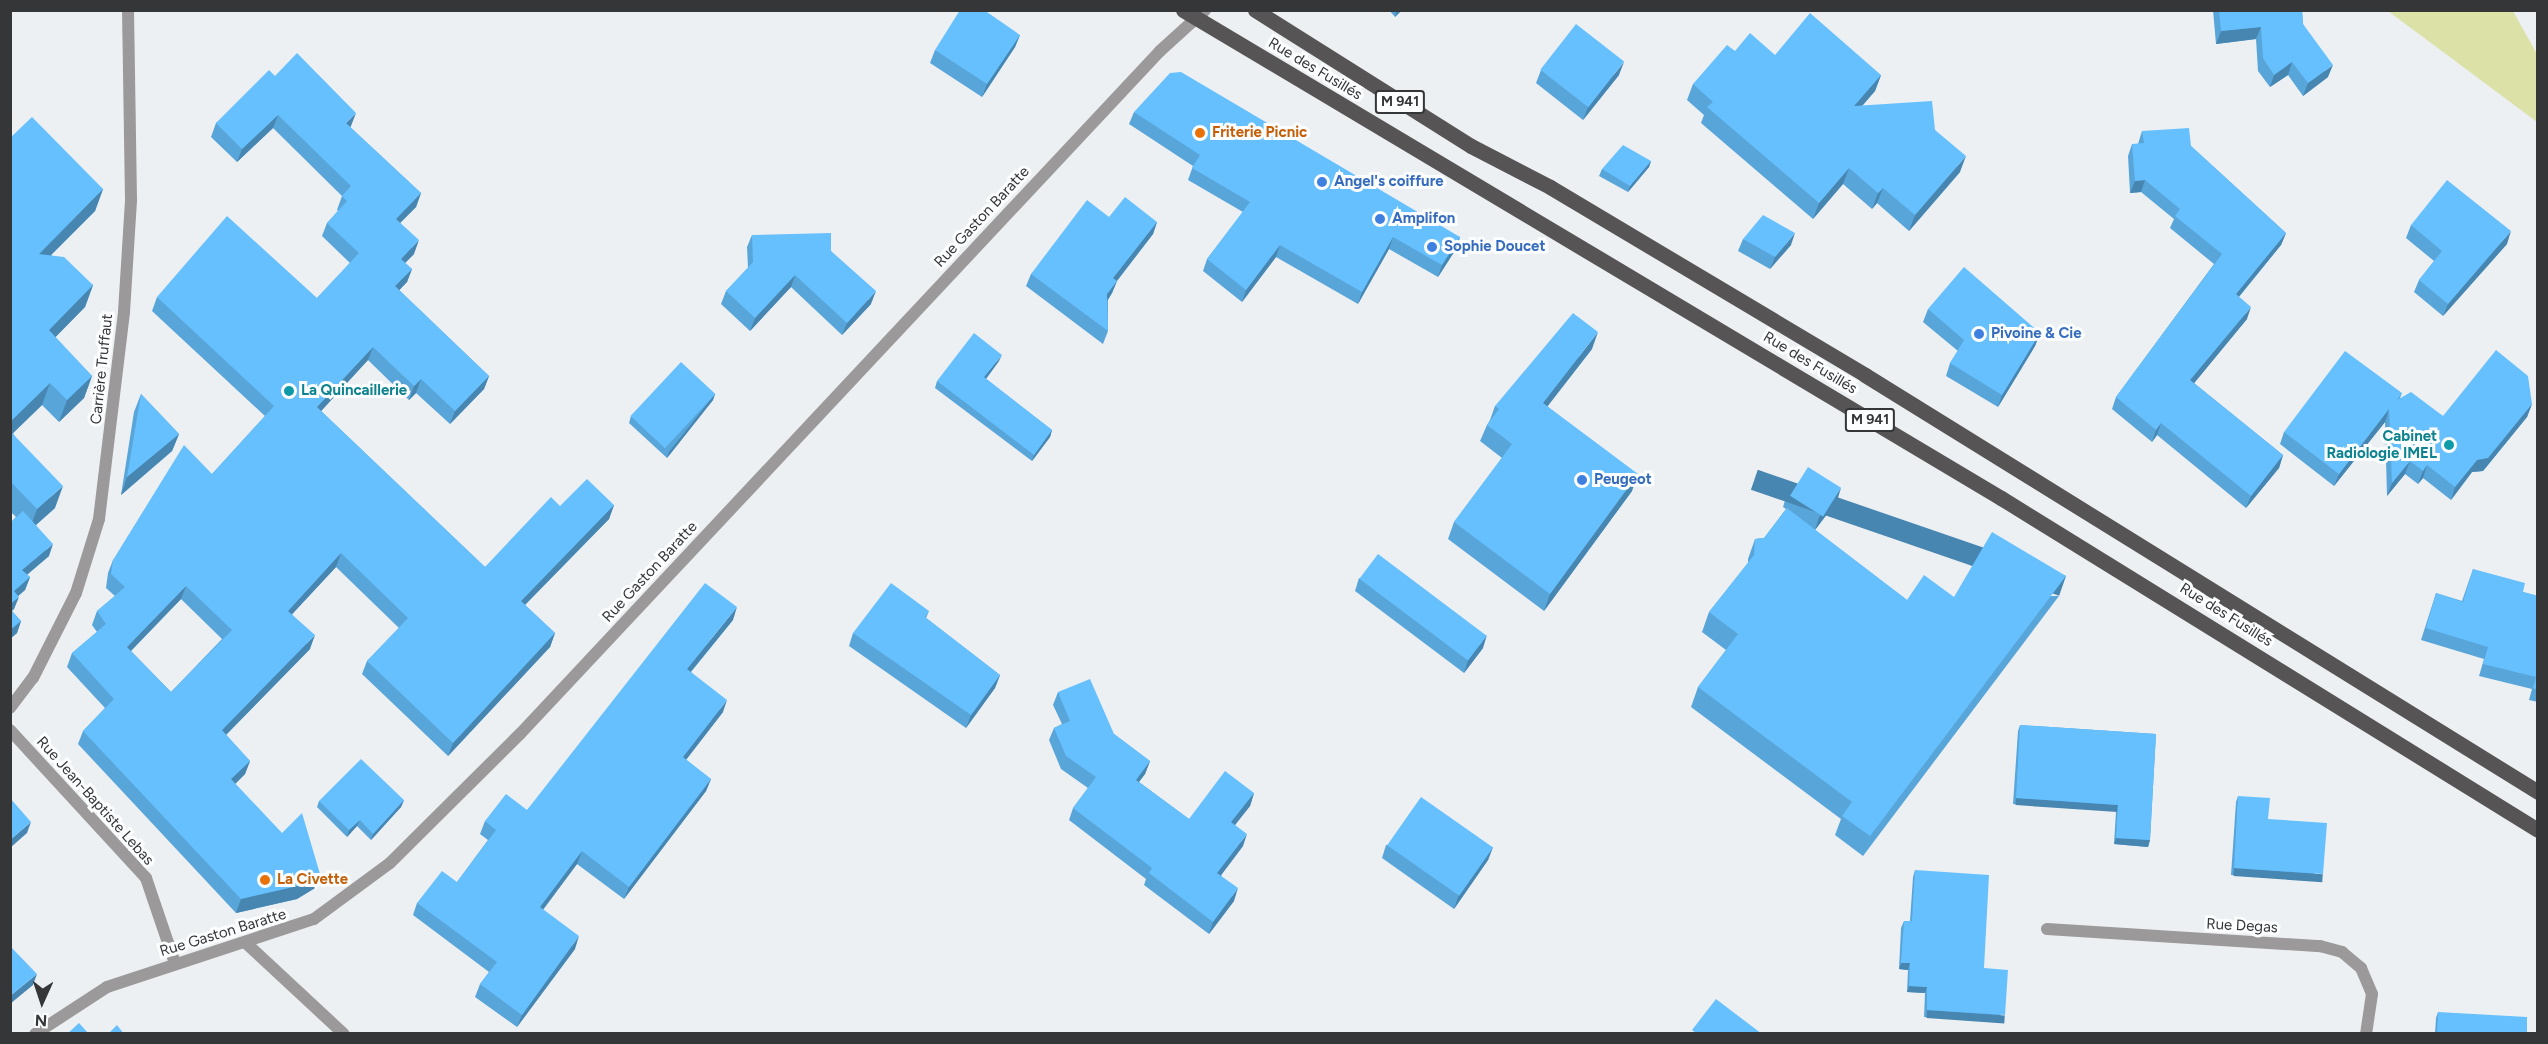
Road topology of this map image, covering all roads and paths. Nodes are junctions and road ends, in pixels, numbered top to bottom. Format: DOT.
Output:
graph roads {
  1 [pos="128,10"];
  2 [pos="1183,10"];
  3 [pos="1255,10"];
  4 [pos="1201,15"];
  5 [pos="10,708"];
  6 [pos="10,730"];
  7 [pos="2538,792"];
  8 [pos="2538,830"];
  9 [pos="2048,929"];
  10 [pos="247,944"];
  11 [pos="175,963"];
  12 [pos="34,1034"];
  13 [pos="344,1034"];
  14 [pos="2366,1034"];
  1 -- 5 [label="street, Carrière Truffaut"];
  2 -- 4 [label="main road, Rue des Fusillés / M 941"];
  3 -- 7 [label="main road, Rue des Fusillés / M 941"];
  4 -- 8 [label="main road, Rue des Fusillés / M 941"];
  4 -- 10 [label="street, Rue Gaston Baratte"];
  6 -- 11 [label="street, Rue Jean-Baptiste Lebas"];
  9 -- 14 [label="street, Rue Degas"];
  10 -- 11 [label="street, Rue Gaston Baratte"];
  10 -- 13 [label="street"];
  11 -- 12 [label="street, Rue Gaston Baratte"];
}
